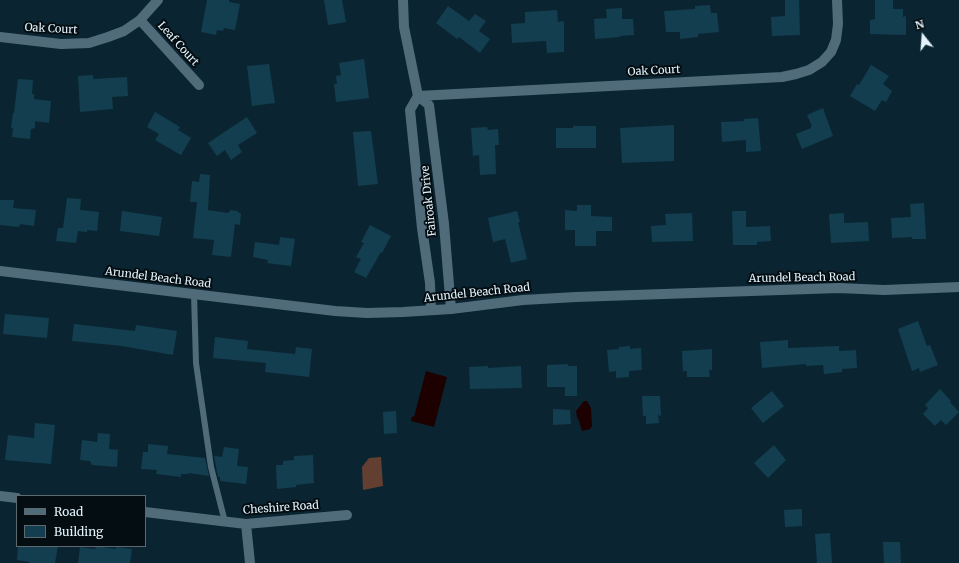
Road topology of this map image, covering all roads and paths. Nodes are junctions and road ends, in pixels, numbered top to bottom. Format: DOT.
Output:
graph roads {
  1 [pos="158,0"];
  2 [pos="402,0"];
  3 [pos="837,0"];
  4 [pos="140,20"];
  5 [pos="0,37"];
  6 [pos="199,85"];
  7 [pos="418,96"];
  8 [pos="0,271"];
  9 [pos="959,287"];
  10 [pos="194,294"];
  11 [pos="451,308"];
  12 [pos="431,310"];
  13 [pos="0,496"];
  14 [pos="16,498"];
  15 [pos="146,512"];
  16 [pos="347,516"];
  17 [pos="225,522"];
  18 [pos="246,524"];
  19 [pos="250,563"];
  1 -- 4 [label="street, Oak Court"];
  2 -- 7 [label="street, Fairoak Drive"];
  3 -- 7 [label="street, Oak Court"];
  4 -- 5 [label="street, Oak Court"];
  4 -- 6 [label="street, Leaf Court"];
  7 -- 11 [label="street, Fairoak Drive"];
  7 -- 12 [label="street, Fairoak Drive"];
  8 -- 10 [label="street, Arundel Beach Road"];
  9 -- 11 [label="street, Arundel Beach Road"];
  10 -- 12 [label="street, Arundel Beach Road"];
  10 -- 17 [label="lane"];
  11 -- 12 [label="street, Arundel Beach Road"];
  13 -- 14 [label="street"];
  15 -- 17 [label="street, Cheshire Road"];
  16 -- 18 [label="street, Cheshire Road"];
  17 -- 18 [label="street, Cheshire Road"];
  18 -- 19 [label="street"];
}
